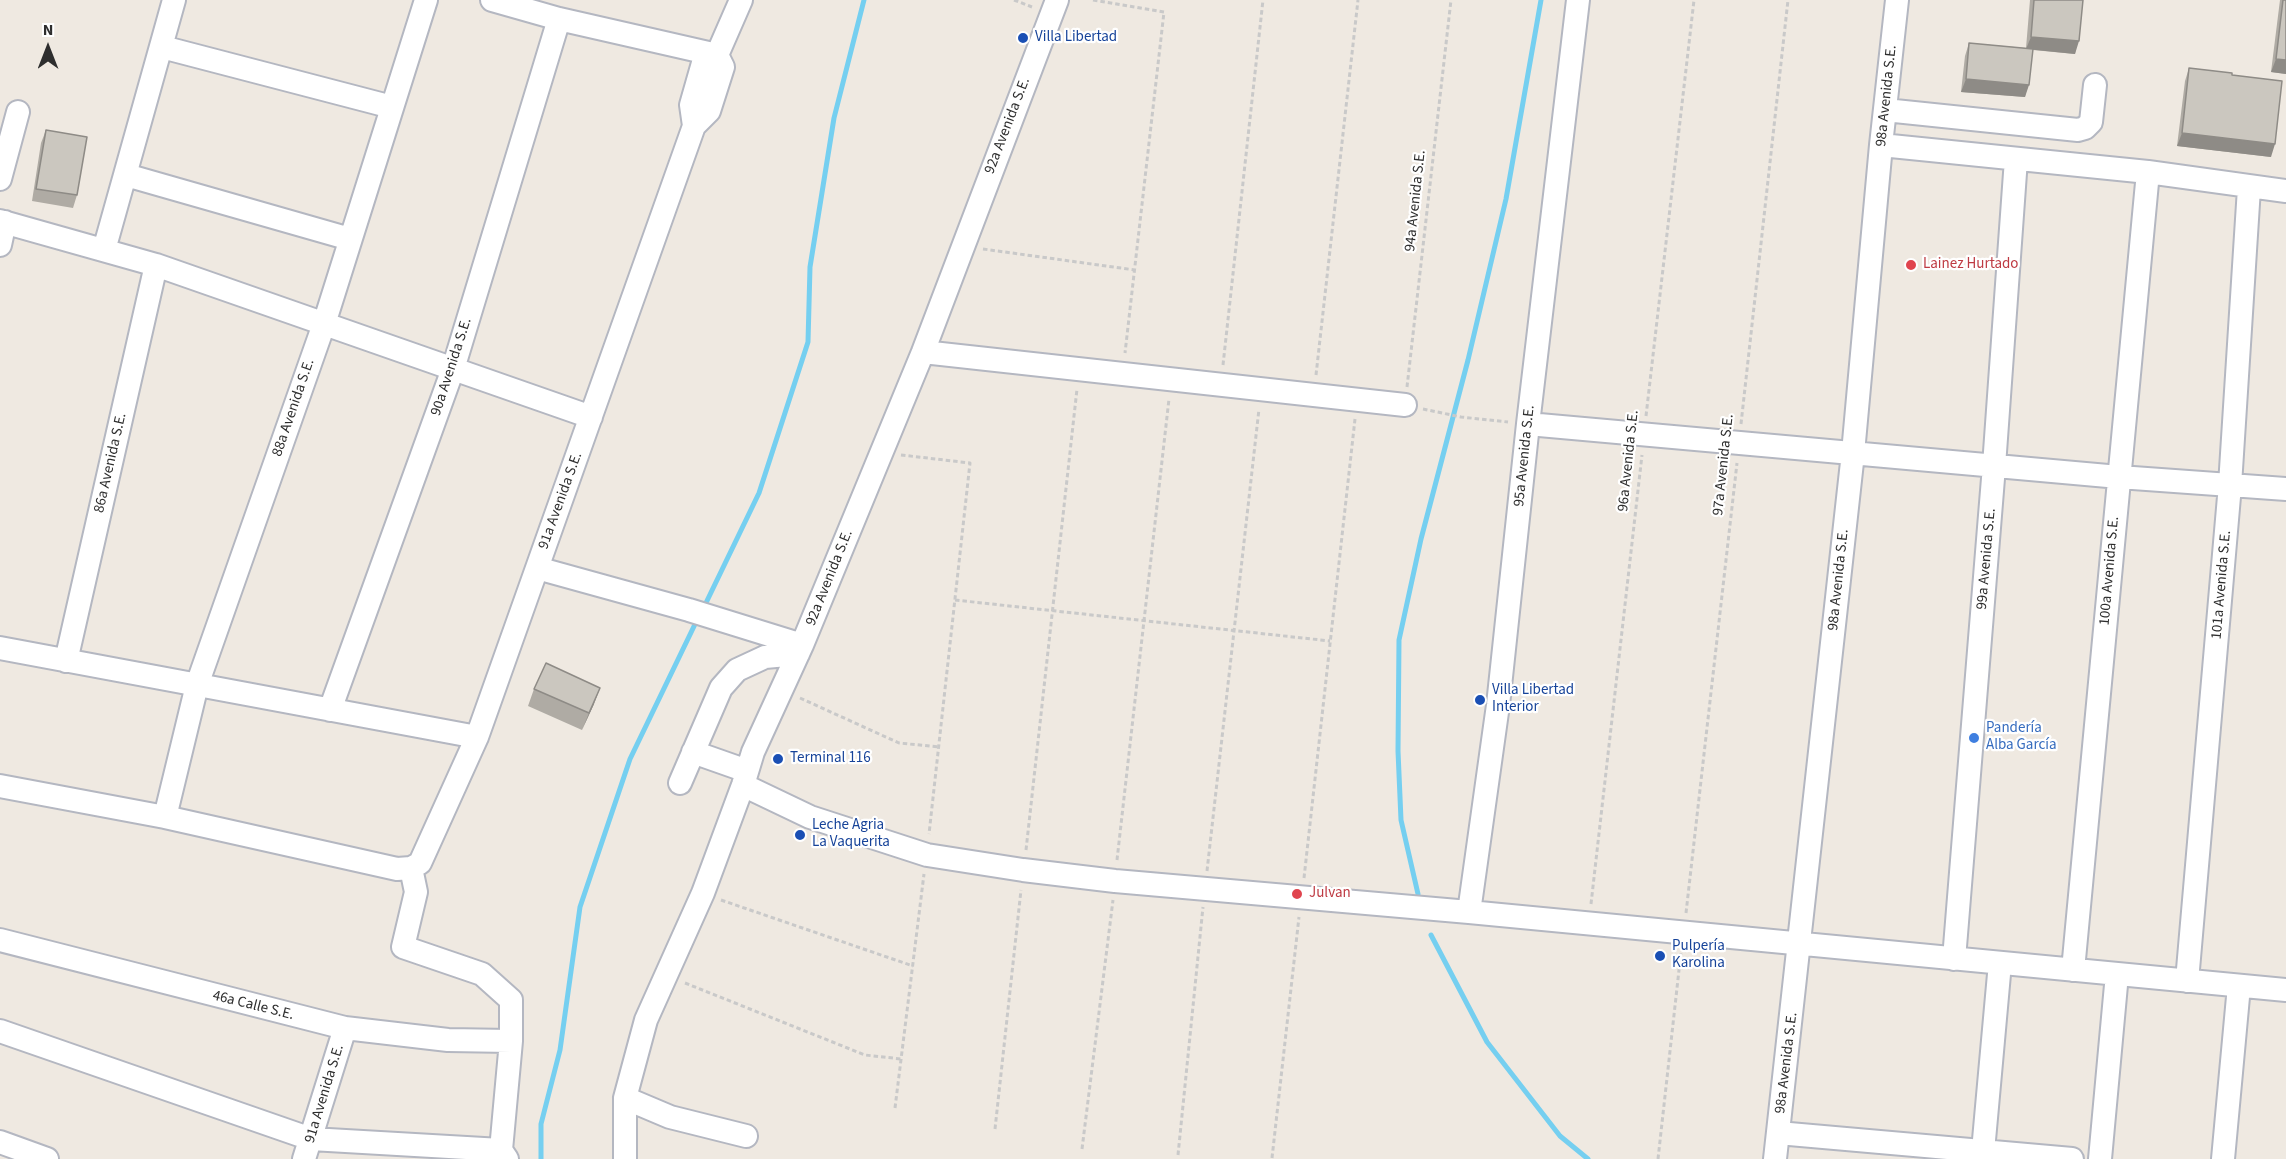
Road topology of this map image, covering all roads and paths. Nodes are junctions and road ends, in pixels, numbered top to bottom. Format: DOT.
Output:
graph roads {
  1 [pos="174,0"];
  2 [pos="426,0"];
  3 [pos="492,0"];
  4 [pos="741,0"];
  5 [pos="1057,0"];
  6 [pos="1093,0"];
  7 [pos="1263,0"];
  8 [pos="1358,0"];
  9 [pos="1450,0"];
  10 [pos="1578,0"];
  11 [pos="1694,0"];
  12 [pos="1788,0"];
  13 [pos="1897,0"];
  14 [pos="559,19"];
  15 [pos="162,47"];
  16 [pos="717,55"];
  17 [pos="2095,85"];
  18 [pos="392,107"];
  19 [pos="1885,110"];
  20 [pos="18,112"];
  21 [pos="1881,145"];
  22 [pos="2016,159"];
  23 [pos="2148,172"];
  24 [pos="126,175"];
  25 [pos="0,179"];
  26 [pos="2249,188"];
  27 [pos="2286,191"];
  28 [pos="2,222"];
  29 [pos="350,239"];
  30 [pos="0,245"];
  31 [pos="963,246"];
  32 [pos="104,250"];
  33 [pos="156,266"];
  34 [pos="1135,270"];
  35 [pos="324,324"];
  36 [pos="923,352"];
  37 [pos="453,369"];
  38 [pos="1079,369"];
  39 [pos="1123,374"];
  40 [pos="1171,379"];
  41 [pos="1220,385"];
  42 [pos="1261,389"];
  43 [pos="1314,395"];
  44 [pos="1357,400"];
  45 [pos="1405,405"];
  46 [pos="1445,414"];
  47 [pos="591,417"];
  48 [pos="1528,424"];
  49 [pos="1644,434"];
  50 [pos="1739,442"];
  51 [pos="881,453"];
  52 [pos="1853,453"];
  53 [pos="1994,465"];
  54 [pos="2119,477"];
  55 [pos="2230,485"];
  56 [pos="2286,489"];
  57 [pos="537,568"];
  58 [pos="955,600"];
  59 [pos="1052,611"];
  60 [pos="1144,621"];
  61 [pos="1234,631"];
  62 [pos="1330,641"];
  63 [pos="0,648"];
  64 [pos="800,650"];
  65 [pos="66,661"];
  66 [pos="197,685"];
  67 [pos="782,690"];
  68 [pos="330,710"];
  69 [pos="477,737"];
  70 [pos="939,747"];
  71 [pos="693,752"];
  72 [pos="745,778"];
  73 [pos="680,783"];
  74 [pos="0,786"];
  75 [pos="165,817"];
  76 [pos="927,855"];
  77 [pos="411,868"];
  78 [pos="1023,870"];
  79 [pos="1115,881"];
  80 [pos="1205,888"];
  81 [pos="703,893"];
  82 [pos="1302,897"];
  83 [pos="1469,912"];
  84 [pos="1589,924"];
  85 [pos="1683,933"];
  86 [pos="0,940"];
  87 [pos="1800,944"];
  88 [pos="1954,959"];
  89 [pos="2000,963"];
  90 [pos="913,966"];
  91 [pos="2073,970"];
  92 [pos="2117,974"];
  93 [pos="667,975"];
  94 [pos="2187,981"];
  95 [pos="2239,986"];
  96 [pos="2286,990"];
  97 [pos="345,1028"];
  98 [pos="0,1031"];
  99 [pos="510,1041"];
  100 [pos="901,1059"];
  101 [pos="625,1098"];
  102 [pos="895,1108"];
  103 [pos="995,1129"];
  104 [pos="1778,1133"];
  105 [pos="746,1136"];
  106 [pos="0,1142"];
  107 [pos="307,1149"];
  108 [pos="1082,1149"];
  109 [pos="1983,1151"];
  110 [pos="1906,1152"];
  111 [pos="504,1154"];
  112 [pos="1178,1155"];
  113 [pos="2016,1157"];
  114 [pos="1272,1158"];
  115 [pos="47,1159"];
  116 [pos="625,1159"];
  117 [pos="1658,1159"];
  118 [pos="1775,1159"];
  119 [pos="2072,1159"];
  120 [pos="2100,1159"];
  121 [pos="2223,1159"];
  1 -- 15 [label="street"];
  2 -- 18 [label="street, 88a Avenida S.E."];
  3 -- 14 [label="street"];
  4 -- 16 [label="street, 91a Avenida S.E."];
  5 -- 31 [label="street, 92a Avenida S.E."];
  6 -- 34 [label="path"];
  7 -- 41 [label="path"];
  8 -- 43 [label="path"];
  9 -- 45 [label="path, 94a Avenida S.E."];
  10 -- 48 [label="street, 95a Avenida S.E."];
  11 -- 49 [label="path, 96a Avenida S.E."];
  12 -- 50 [label="path, 97a Avenida S.E."];
  13 -- 19 [label="street, 98a Avenida S.E."];
  14 -- 16 [label="street"];
  14 -- 37 [label="street, 90a Avenida S.E."];
  15 -- 18 [label="street"];
  15 -- 24 [label="street"];
  16 -- 47 [label="street, 91a Avenida S.E."];
  17 -- 19 [label="street"];
  18 -- 29 [label="street, 88a Avenida S.E."];
  19 -- 21 [label="street, 98a Avenida S.E."];
  20 -- 25 [label="street"];
  21 -- 22 [label="street"];
  21 -- 52 [label="street, 98a Avenida S.E."];
  22 -- 23 [label="street"];
  22 -- 53 [label="street, 99a Avenida S.E."];
  23 -- 26 [label="street"];
  23 -- 54 [label="street, 100a Avenida S.E."];
  24 -- 29 [label="street"];
  24 -- 32 [label="street"];
  26 -- 27 [label="street"];
  26 -- 55 [label="street, 101a Avenida S.E."];
  28 -- 30 [label="street"];
  28 -- 32 [label="street"];
  29 -- 35 [label="street, 88a Avenida S.E."];
  31 -- 34 [label="path"];
  31 -- 36 [label="street, 92a Avenida S.E."];
  32 -- 33 [label="street"];
  33 -- 35 [label="street"];
  33 -- 65 [label="street, 86a Avenida S.E."];
  34 -- 39 [label="path"];
  35 -- 37 [label="street"];
  35 -- 66 [label="street, 88a Avenida S.E."];
  36 -- 38 [label="street"];
  36 -- 51 [label="street, 92a Avenida S.E."];
  37 -- 47 [label="street"];
  37 -- 68 [label="street, 90a Avenida S.E."];
  38 -- 39 [label="street"];
  38 -- 59 [label="path"];
  39 -- 40 [label="street"];
  40 -- 41 [label="street"];
  40 -- 60 [label="path"];
  41 -- 42 [label="street"];
  42 -- 43 [label="street"];
  42 -- 61 [label="path"];
  43 -- 44 [label="street"];
  44 -- 45 [label="street"];
  44 -- 62 [label="path"];
  46 -- 48 [label="path"];
  47 -- 57 [label="street, 91a Avenida S.E."];
  48 -- 49 [label="street"];
  48 -- 83 [label="street, 95a Avenida S.E."];
  49 -- 50 [label="street"];
  49 -- 84 [label="path, 96a Avenida S.E."];
  50 -- 52 [label="street"];
  50 -- 85 [label="path, 97a Avenida S.E."];
  51 -- 58 [label="path"];
  51 -- 64 [label="street, 92a Avenida S.E."];
  52 -- 53 [label="street"];
  52 -- 87 [label="street, 98a Avenida S.E."];
  53 -- 54 [label="street"];
  53 -- 88 [label="street, 99a Avenida S.E."];
  54 -- 55 [label="street"];
  54 -- 91 [label="street, 100a Avenida S.E."];
  55 -- 56 [label="street"];
  55 -- 94 [label="street, 101a Avenida S.E."];
  57 -- 64 [label="street"];
  57 -- 69 [label="street, 91a Avenida S.E."];
  58 -- 59 [label="path"];
  58 -- 70 [label="path"];
  59 -- 60 [label="path"];
  59 -- 78 [label="path"];
  60 -- 61 [label="path"];
  60 -- 79 [label="path"];
  61 -- 62 [label="path"];
  61 -- 80 [label="path"];
  62 -- 82 [label="path"];
  63 -- 65 [label="street"];
  64 -- 67 [label="street, 92a Avenida S.E."];
  64 -- 71 [label="street"];
  65 -- 66 [label="street"];
  66 -- 68 [label="street"];
  66 -- 75 [label="street, 88a Avenida S.E."];
  67 -- 70 [label="path"];
  67 -- 72 [label="street, 92a Avenida S.E."];
  68 -- 69 [label="street"];
  69 -- 77 [label="street, 91a Avenida S.E."];
  70 -- 76 [label="path"];
  71 -- 72 [label="street"];
  71 -- 73 [label="street"];
  72 -- 76 [label="street"];
  72 -- 81 [label="street, 92a Avenida S.E."];
  74 -- 75 [label="street"];
  75 -- 77 [label="street"];
  76 -- 78 [label="street"];
  76 -- 90 [label="path"];
  77 -- 99 [label="street"];
  78 -- 79 [label="street"];
  78 -- 103 [label="path"];
  79 -- 80 [label="street"];
  79 -- 108 [label="path"];
  80 -- 82 [label="street"];
  80 -- 112 [label="path"];
  81 -- 90 [label="path"];
  81 -- 93 [label="street, 92a Avenida S.E."];
  82 -- 83 [label="street"];
  82 -- 114 [label="path"];
  83 -- 84 [label="street"];
  84 -- 85 [label="street"];
  85 -- 87 [label="street"];
  85 -- 117 [label="path, 97a Avenida S.E."];
  86 -- 97 [label="street, 46a Calle S.E."];
  87 -- 88 [label="street"];
  87 -- 104 [label="street, 98a Avenida S.E."];
  88 -- 89 [label="street"];
  89 -- 91 [label="street"];
  89 -- 109 [label="street"];
  90 -- 100 [label="path"];
  91 -- 92 [label="street"];
  92 -- 94 [label="street"];
  92 -- 120 [label="street"];
  93 -- 100 [label="path"];
  93 -- 101 [label="street, 92a Avenida S.E."];
  94 -- 95 [label="street"];
  95 -- 96 [label="street"];
  95 -- 121 [label="street"];
  97 -- 99 [label="street, 46a Calle S.E."];
  97 -- 107 [label="street, 91a Avenida S.E."];
  98 -- 107 [label="street"];
  99 -- 111 [label="street"];
  100 -- 102 [label="path"];
  101 -- 105 [label="street"];
  101 -- 116 [label="street, 92a Avenida S.E."];
  104 -- 110 [label="street"];
  104 -- 118 [label="street, 98a Avenida S.E."];
  106 -- 115 [label="street"];
  107 -- 111 [label="street"];
  109 -- 110 [label="street"];
  109 -- 113 [label="street"];
  113 -- 119 [label="street"];
}
